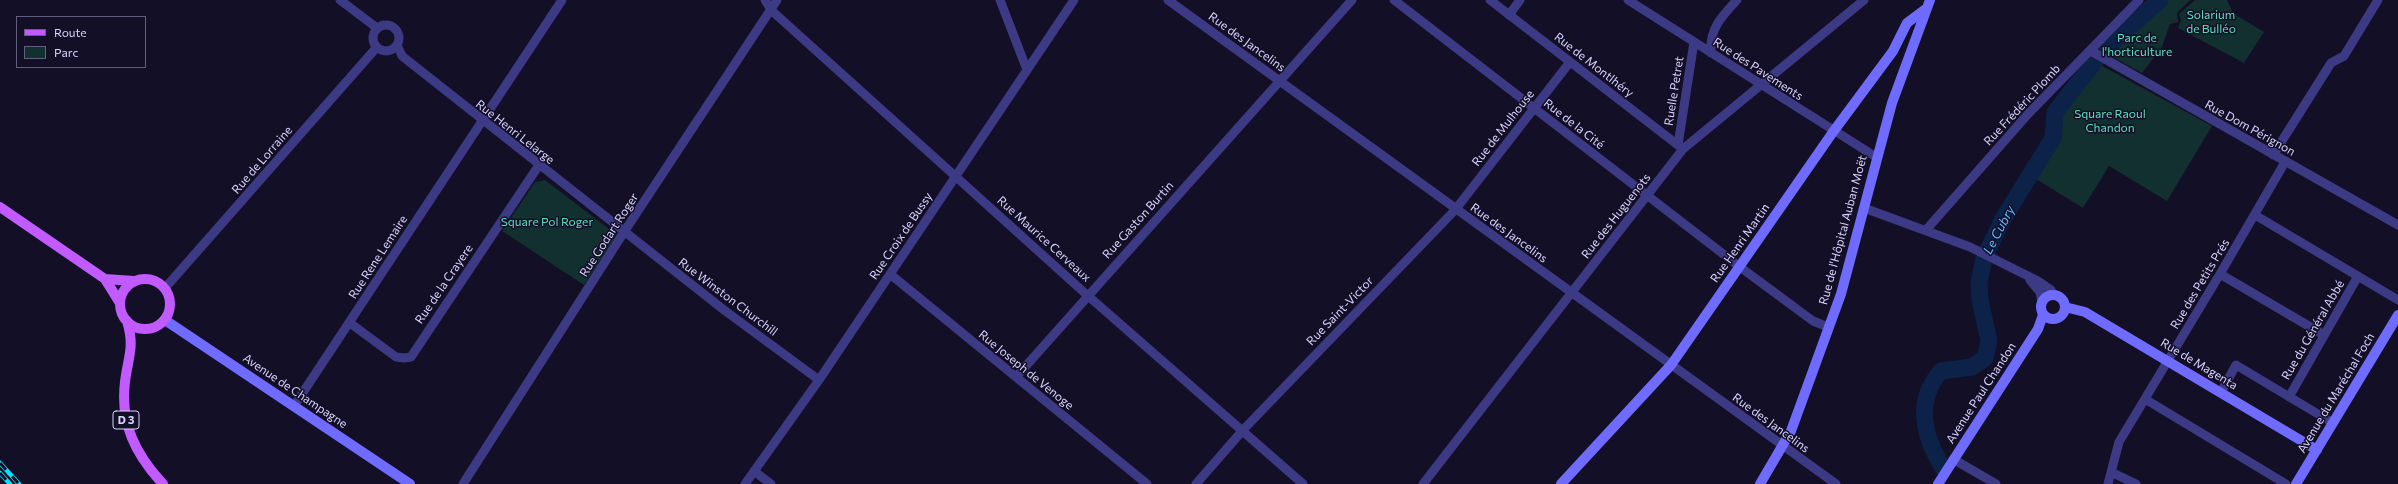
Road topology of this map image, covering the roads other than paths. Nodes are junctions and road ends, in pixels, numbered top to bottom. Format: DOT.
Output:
graph roads {
  1 [pos="340,0"];
  2 [pos="562,0"];
  3 [pos="765,0"];
  4 [pos="777,0"];
  5 [pos="1000,0"];
  6 [pos="1074,0"];
  7 [pos="1168,0"];
  8 [pos="1352,0"];
  9 [pos="1394,0"];
  10 [pos="1490,0"];
  11 [pos="1520,0"];
  12 [pos="1628,0"];
  13 [pos="1737,0"];
  14 [pos="1864,0"];
  15 [pos="2139,0"];
  16 [pos="2378,0"];
  17 [pos="1928,4"];
  18 [pos="771,10"];
  19 [pos="1509,15"];
  20 [pos="377,28"];
  21 [pos="1694,42"];
  22 [pos="397,45"];
  23 [pos="377,47"];
  24 [pos="2092,52"];
  25 [pos="1711,53"];
  26 [pos="1570,62"];
  27 [pos="1027,70"];
  28 [pos="1280,81"];
  29 [pos="1759,85"];
  30 [pos="1534,108"];
  31 [pos="482,122"];
  32 [pos="1833,132"];
  33 [pos="1681,147"];
  34 [pos="2273,155"];
  35 [pos="1876,157"];
  36 [pos="2285,162"];
  37 [pos="538,165"];
  38 [pos="956,175"];
  39 [pos="1648,196"];
  40 [pos="0,207"];
  41 [pos="1864,208"];
  42 [pos="1455,210"];
  43 [pos="2255,215"];
  44 [pos="2398,225"];
  45 [pos="1926,230"];
  46 [pos="624,232"];
  47 [pos="1740,267"];
  48 [pos="890,274"];
  49 [pos="2220,274"];
  50 [pos="2358,276"];
  51 [pos="2028,277"];
  52 [pos="105,279"];
  53 [pos="134,281"];
  54 [pos="165,288"];
  55 [pos="1571,293"];
  56 [pos="1087,295"];
  57 [pos="2053,295"];
  58 [pos="2398,300"];
  59 [pos="2042,302"];
  60 [pos="120,303"];
  61 [pos="2065,307"];
  62 [pos="2043,315"];
  63 [pos="2398,315"];
  64 [pos="165,320"];
  65 [pos="127,321"];
  66 [pos="350,323"];
  67 [pos="1828,328"];
  68 [pos="150,329"];
  69 [pos="2324,335"];
  70 [pos="132,346"];
  71 [pos="2168,360"];
  72 [pos="1671,365"];
  73 [pos="1016,377"];
  74 [pos="818,380"];
  75 [pos="2221,392"];
  76 [pos="2289,397"];
  77 [pos="2145,399"];
  78 [pos="294,406"];
  79 [pos="2333,423"];
  80 [pos="1242,430"];
  81 [pos="1782,446"];
  82 [pos="2317,450"];
  83 [pos="1953,459"];
  84 [pos="754,471"];
  85 [pos="2111,472"];
  86 [pos="163,484"];
  87 [pos="410,484"];
  88 [pos="463,484"];
  89 [pos="745,484"];
  90 [pos="771,484"];
  91 [pos="1147,484"];
  92 [pos="1197,484"];
  93 [pos="1303,484"];
  94 [pos="1423,484"];
  95 [pos="1561,484"];
  96 [pos="1760,484"];
  97 [pos="1836,484"];
  98 [pos="1938,484"];
  99 [pos="1996,484"];
  100 [pos="2108,484"];
  101 [pos="2136,484"];
  102 [pos="2286,484"];
  103 [pos="2296,484"];
  1 -- 20 [label="street"];
  2 -- 31 [label="street, Rue Rene Lemaire"];
  3 -- 18 [label="street, Rue Maurice Cerveaux"];
  4 -- 18 [label="street, Rue Godart Roger"];
  5 -- 27 [label="street"];
  6 -- 27 [label="street, Rue Croix de Bussy"];
  7 -- 28 [label="street, Rue des Jancelins"];
  8 -- 28 [label="street, Rue Gaston Burtin"];
  9 -- 30 [label="street, Rue de la Cité"];
  10 -- 19 [label="street, Rue de Montlhéry"];
  11 -- 19 [label="street"];
  12 -- 21 [label="street, Rue des Pavements"];
  13 -- 25 [label="street"];
  14 -- 29 [label="street, Rue des Huguenots"];
  15 -- 24 [label="street, Rue Frédéric Plomb"];
  16 -- 34 [label="street"];
  17 -- 32 [label="main road, Rue Henri Martin"];
  17 -- 35 [label="main road, Rue de l'Hôpital Auban Moët"];
  18 -- 38 [label="street, Rue Maurice Cerveaux"];
  18 -- 46 [label="street, Rue Godart Roger"];
  19 -- 26 [label="street, Rue de Montlhéry"];
  20 -- 22 [label="street"];
  20 -- 23 [label="street"];
  21 -- 25 [label="street, Rue des Pavements"];
  21 -- 33 [label="street, Ruelle Petret"];
  22 -- 23 [label="street"];
  22 -- 31 [label="street, Rue Henri Lelarge"];
  23 -- 54 [label="street, Rue de Lorraine"];
  24 -- 34 [label="street, Rue Dom Pérignon"];
  24 -- 45 [label="street, Rue Frédéric Plomb"];
  25 -- 29 [label="street, Rue des Pavements"];
  26 -- 30 [label="street, Rue de Mulhouse"];
  26 -- 33 [label="street, Rue de Montlhéry"];
  27 -- 38 [label="street, Rue Croix de Bussy"];
  28 -- 42 [label="street, Rue des Jancelins"];
  28 -- 56 [label="street, Rue Gaston Burtin"];
  29 -- 32 [label="street, Rue des Pavements"];
  29 -- 33 [label="street, Rue des Huguenots"];
  30 -- 39 [label="street, Rue de la Cité"];
  30 -- 42 [label="street, Rue de Mulhouse"];
  31 -- 37 [label="street, Rue Henri Lelarge"];
  31 -- 66 [label="street, Rue Rene Lemaire"];
  32 -- 35 [label="street, Rue des Pavements"];
  32 -- 47 [label="main road, Rue Henri Martin"];
  33 -- 39 [label="street, Rue des Huguenots"];
  34 -- 36 [label="street, Rue Dom Pérignon"];
  35 -- 41 [label="main road, Rue de l'Hôpital Auban Moët"];
  36 -- 43 [label="street, Rue des Petits Prés"];
  36 -- 44 [label="street, Rue Dom Pérignon"];
  37 -- 46 [label="street, Rue Henri Lelarge"];
  37 -- 66 [label="street, Rue de la Crayere"];
  38 -- 48 [label="street, Rue Croix de Bussy"];
  38 -- 56 [label="street, Rue Maurice Cerveaux"];
  39 -- 47 [label="street, Rue de la Cité"];
  39 -- 55 [label="street, Rue des Huguenots"];
  40 -- 52 [label="main road"];
  41 -- 45 [label="street"];
  41 -- 67 [label="main road, Rue de l'Hôpital Auban Moët"];
  42 -- 55 [label="street, Rue des Jancelins"];
  42 -- 80 [label="street, Rue Saint-Victor"];
  43 -- 49 [label="street, Rue des Petits Prés"];
  43 -- 50 [label="street"];
  45 -- 51 [label="street"];
  46 -- 74 [label="street, Rue Winston Churchill"];
  46 -- 88 [label="street, Rue Godart Roger"];
  47 -- 67 [label="street, Rue de la Cité"];
  47 -- 72 [label="main road, Rue Henri Martin"];
  48 -- 73 [label="street, Rue Joseph de Venoge"];
  48 -- 74 [label="street, Rue Croix de Bussy"];
  49 -- 69 [label="street"];
  49 -- 71 [label="street, Rue des Petits Prés"];
  50 -- 58 [label="street"];
  50 -- 69 [label="street, Rue du Général Abbé"];
  51 -- 57 [label="street"];
  51 -- 59 [label="street"];
  52 -- 53 [label="main road"];
  52 -- 60 [label="main road"];
  53 -- 54 [label="main road"];
  53 -- 60 [label="main road"];
  54 -- 64 [label="main road"];
  55 -- 72 [label="street, Rue des Jancelins"];
  55 -- 94 [label="street, Rue des Huguenots"];
  56 -- 73 [label="street, Rue Gaston Burtin"];
  56 -- 80 [label="street, Rue Maurice Cerveaux"];
  57 -- 59 [label="main road"];
  57 -- 61 [label="main road"];
  59 -- 62 [label="main road"];
  60 -- 65 [label="main road"];
  61 -- 62 [label="main road"];
  61 -- 71 [label="main road, Rue de Magenta"];
  62 -- 83 [label="main road, Avenue Paul Chandon"];
  63 -- 79 [label="main road, Avenue du Maréchal Foch"];
  64 -- 68 [label="main road"];
  64 -- 78 [label="main road, Avenue de Champagne"];
  65 -- 68 [label="main road"];
  65 -- 70 [label="main road, D 3"];
  66 -- 78 [label="street, Rue Rene Lemaire"];
  67 -- 81 [label="main road, Rue de l'Hôpital Auban Moët"];
  68 -- 70 [label="main road"];
  69 -- 76 [label="street, Rue du Général Abbé"];
  70 -- 86 [label="main road, D 3"];
  71 -- 75 [label="main road, Rue de Magenta"];
  71 -- 77 [label="street, Rue des Petits Prés"];
  72 -- 81 [label="street, Rue des Jancelins"];
  72 -- 95 [label="main road, Rue Henri Martin"];
  73 -- 91 [label="street, Rue Joseph de Venoge"];
  74 -- 84 [label="street, Rue Croix de Bussy"];
  75 -- 76 [label="street"];
  75 -- 82 [label="main road, Rue de Magenta"];
  76 -- 79 [label="street"];
  77 -- 85 [label="street, Rue des Petits Prés"];
  77 -- 102 [label="street"];
  78 -- 87 [label="main road, Avenue de Champagne"];
  79 -- 82 [label="main road, Avenue du Maréchal Foch"];
  80 -- 92 [label="street, Rue Saint-Victor"];
  80 -- 93 [label="street, Rue Maurice Cerveaux"];
  81 -- 96 [label="main road, Rue de l'Hôpital Auban Moët"];
  81 -- 97 [label="street, Rue des Jancelins"];
  82 -- 103 [label="main road, Avenue du Maréchal Foch"];
  83 -- 98 [label="main road, Avenue Paul Chandon"];
  83 -- 99 [label="street"];
  84 -- 89 [label="street, Rue Croix de Bussy"];
  84 -- 90 [label="street"];
  85 -- 100 [label="street, Rue des Petits Prés"];
  85 -- 101 [label="street"];
}
